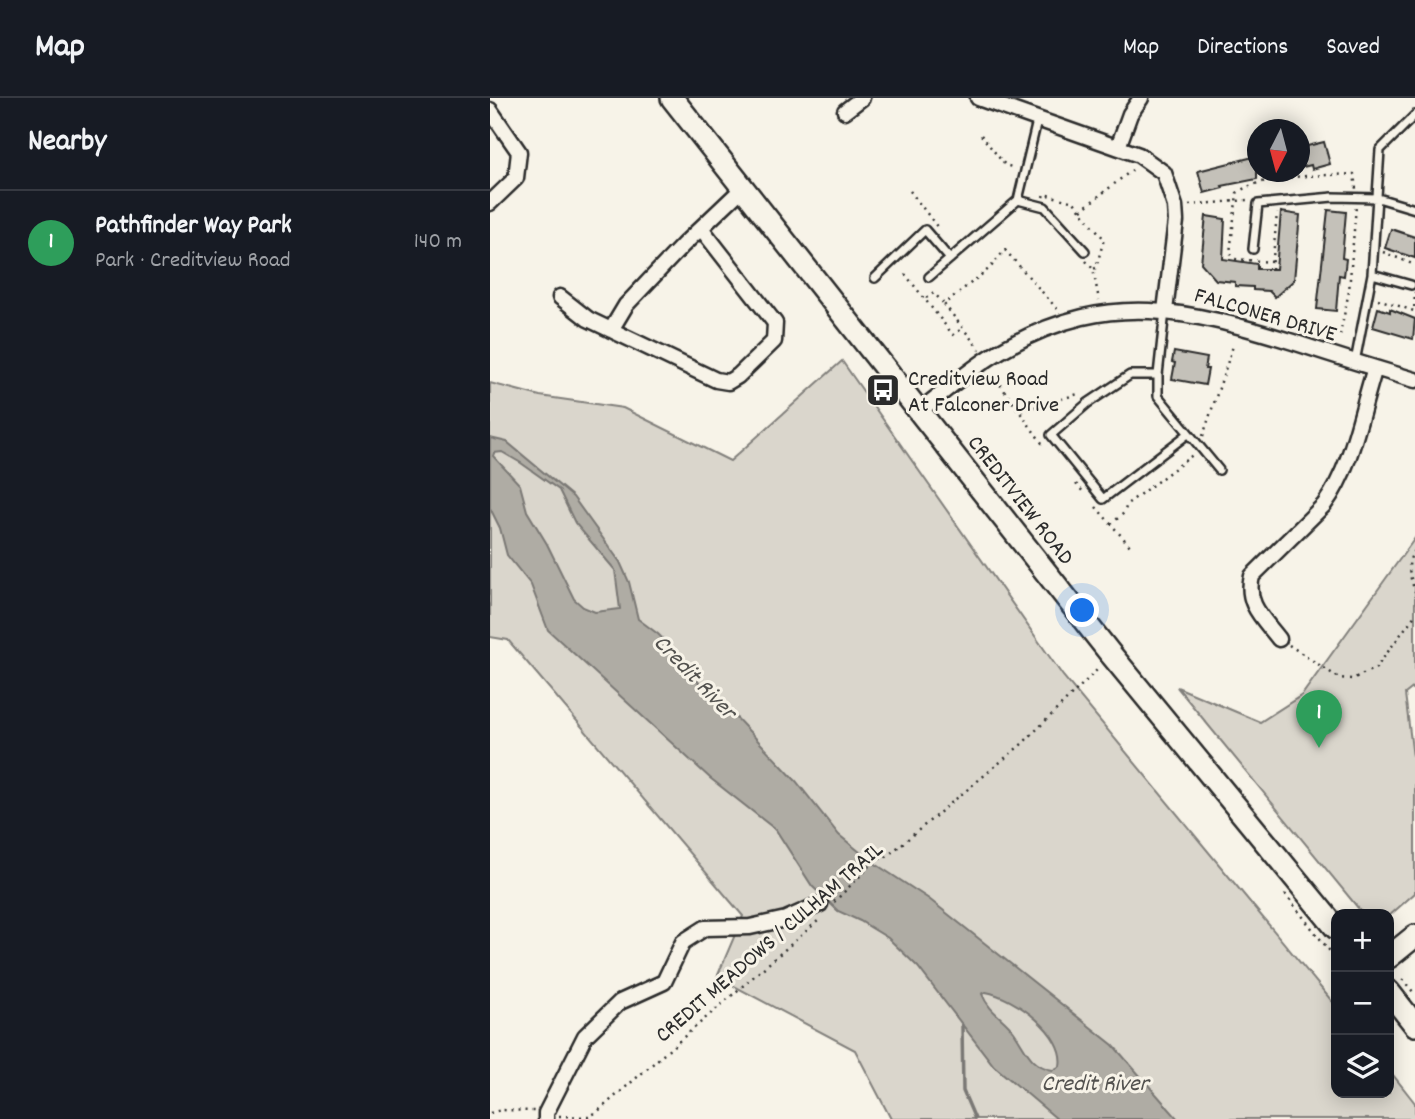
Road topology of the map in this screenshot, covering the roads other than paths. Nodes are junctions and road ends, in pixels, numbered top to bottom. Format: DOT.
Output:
graph roads {
  1 [pos="672,98"];
  2 [pos="862,98"];
  3 [pos="978,98"];
  4 [pos="1141,98"];
  5 [pos="490,110"];
  6 [pos="845,111"];
  7 [pos="1415,115"];
  8 [pos="1037,121"];
  9 [pos="1118,148"];
  10 [pos="743,188"];
  11 [pos="1378,198"];
  12 [pos="1018,200"];
  13 [pos="490,202"];
  14 [pos="1415,209"];
  15 [pos="701,228"];
  16 [pos="1253,249"];
  17 [pos="1085,251"];
  18 [pos="950,259"];
  19 [pos="1372,274"];
  20 [pos="929,277"];
  21 [pos="875,278"];
  22 [pos="1413,288"];
  23 [pos="559,297"];
  24 [pos="1165,311"];
  25 [pos="611,330"];
  26 [pos="1355,362"];
  27 [pos="1375,368"];
  28 [pos="1158,375"];
  29 [pos="1415,380"];
  30 [pos="919,411"];
  31 [pos="1188,434"];
  32 [pos="1219,470"];
  33 [pos="1279,639"];
  34 [pos="828,905"];
  35 [pos="1331,922"];
  36 [pos="1415,936"];
  37 [pos="1394,953"];
  38 [pos="1396,985"];
  39 [pos="1415,1025"];
  40 [pos="546,1116"];
  1 -- 10 [label="main road, CREDITVIEW ROAD"];
  2 -- 6 [label="street"];
  3 -- 8 [label="street"];
  4 -- 9 [label="street"];
  5 -- 13 [label="street"];
  7 -- 11 [label="lane"];
  8 -- 9 [label="street"];
  8 -- 12 [label="lane"];
  9 -- 24 [label="street"];
  10 -- 15 [label="street"];
  10 -- 30 [label="main road, CREDITVIEW ROAD"];
  11 -- 14 [label="lane"];
  11 -- 16 [label="lane"];
  11 -- 19 [label="lane"];
  12 -- 17 [label="lane"];
  12 -- 18 [label="lane"];
  15 -- 25 [label="street"];
  15 -- 25 [label="street"];
  18 -- 20 [label="lane"];
  18 -- 21 [label="lane"];
  19 -- 22 [label="lane"];
  19 -- 26 [label="lane"];
  23 -- 25 [label="street"];
  24 -- 26 [label="street, FALCONER DRIVE"];
  24 -- 28 [label="lane"];
  24 -- 30 [label="street, FALCONER DRIVE"];
  26 -- 27 [label="street, FALCONER DRIVE"];
  27 -- 29 [label="street, FALCONER DRIVE"];
  27 -- 33 [label="street"];
  28 -- 31 [label="lane"];
  28 -- 31 [label="lane"];
  30 -- 35 [label="main road, CREDITVIEW ROAD"];
  31 -- 32 [label="lane"];
  34 -- 40 [label="street"];
  36 -- 37 [label="main road"];
  38 -- 39 [label="main road"];
}
